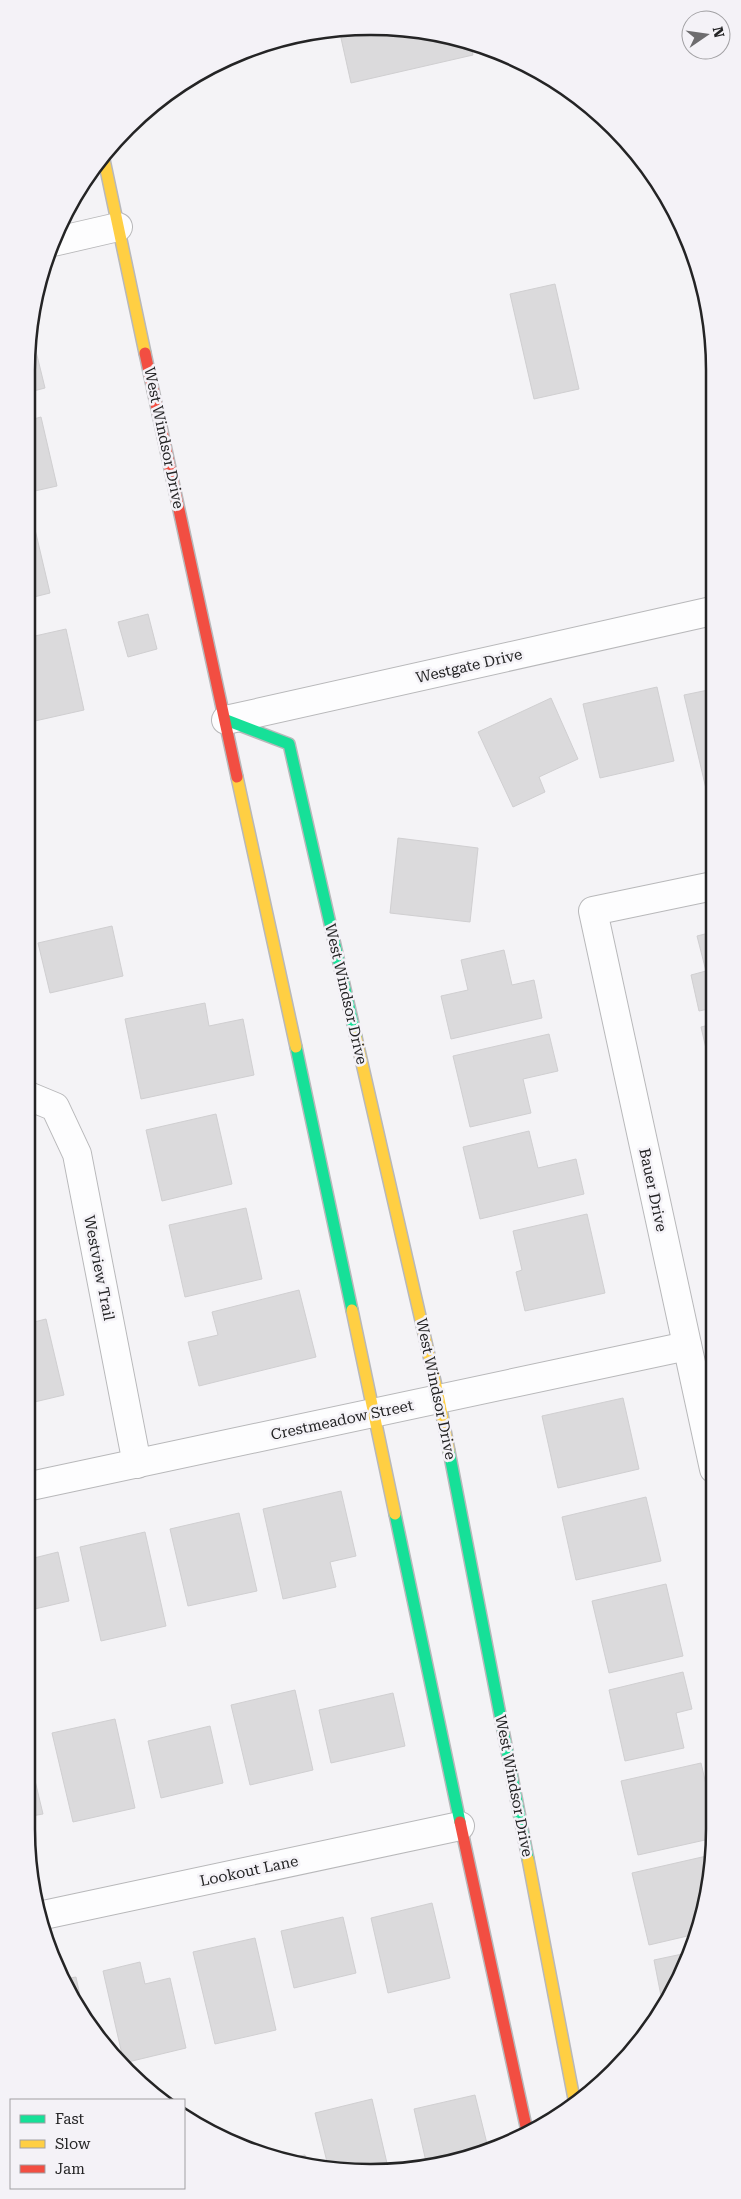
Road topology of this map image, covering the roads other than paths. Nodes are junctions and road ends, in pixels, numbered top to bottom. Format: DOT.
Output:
graph roads {
  1 [pos="105,165"];
  2 [pos="118,227"];
  3 [pos="62,240"];
  4 [pos="706,612"];
  5 [pos="226,720"];
  6 [pos="706,887"];
  7 [pos="35,1099"];
  8 [pos="687,1346"];
  9 [pos="439,1399"];
  10 [pos="375,1414"];
  11 [pos="706,1433"];
  12 [pos="137,1464"];
  13 [pos="35,1485"];
  14 [pos="460,1826"];
  15 [pos="46,1915"];
  16 [pos="573,2096"];
  17 [pos="526,2125"];
  1 -- 2 [label="street, West Windsor Drive"];
  2 -- 3 [label="street"];
  2 -- 5 [label="street, West Windsor Drive"];
  4 -- 5 [label="street, Westgate Drive"];
  5 -- 9 [label="street, West Windsor Drive"];
  5 -- 10 [label="street, West Windsor Drive"];
  6 -- 8 [label="street, Bauer Drive"];
  7 -- 12 [label="street, Westview Trail"];
  8 -- 9 [label="street, Crestmeadow Street"];
  8 -- 11 [label="street, Bauer Drive"];
  9 -- 10 [label="street, Crestmeadow Street"];
  9 -- 16 [label="street, West Windsor Drive"];
  10 -- 12 [label="street, Crestmeadow Street"];
  10 -- 14 [label="street, West Windsor Drive"];
  12 -- 13 [label="street, Crestmeadow Street"];
  14 -- 15 [label="street, Lookout Lane"];
  14 -- 17 [label="street, West Windsor Drive"];
}
